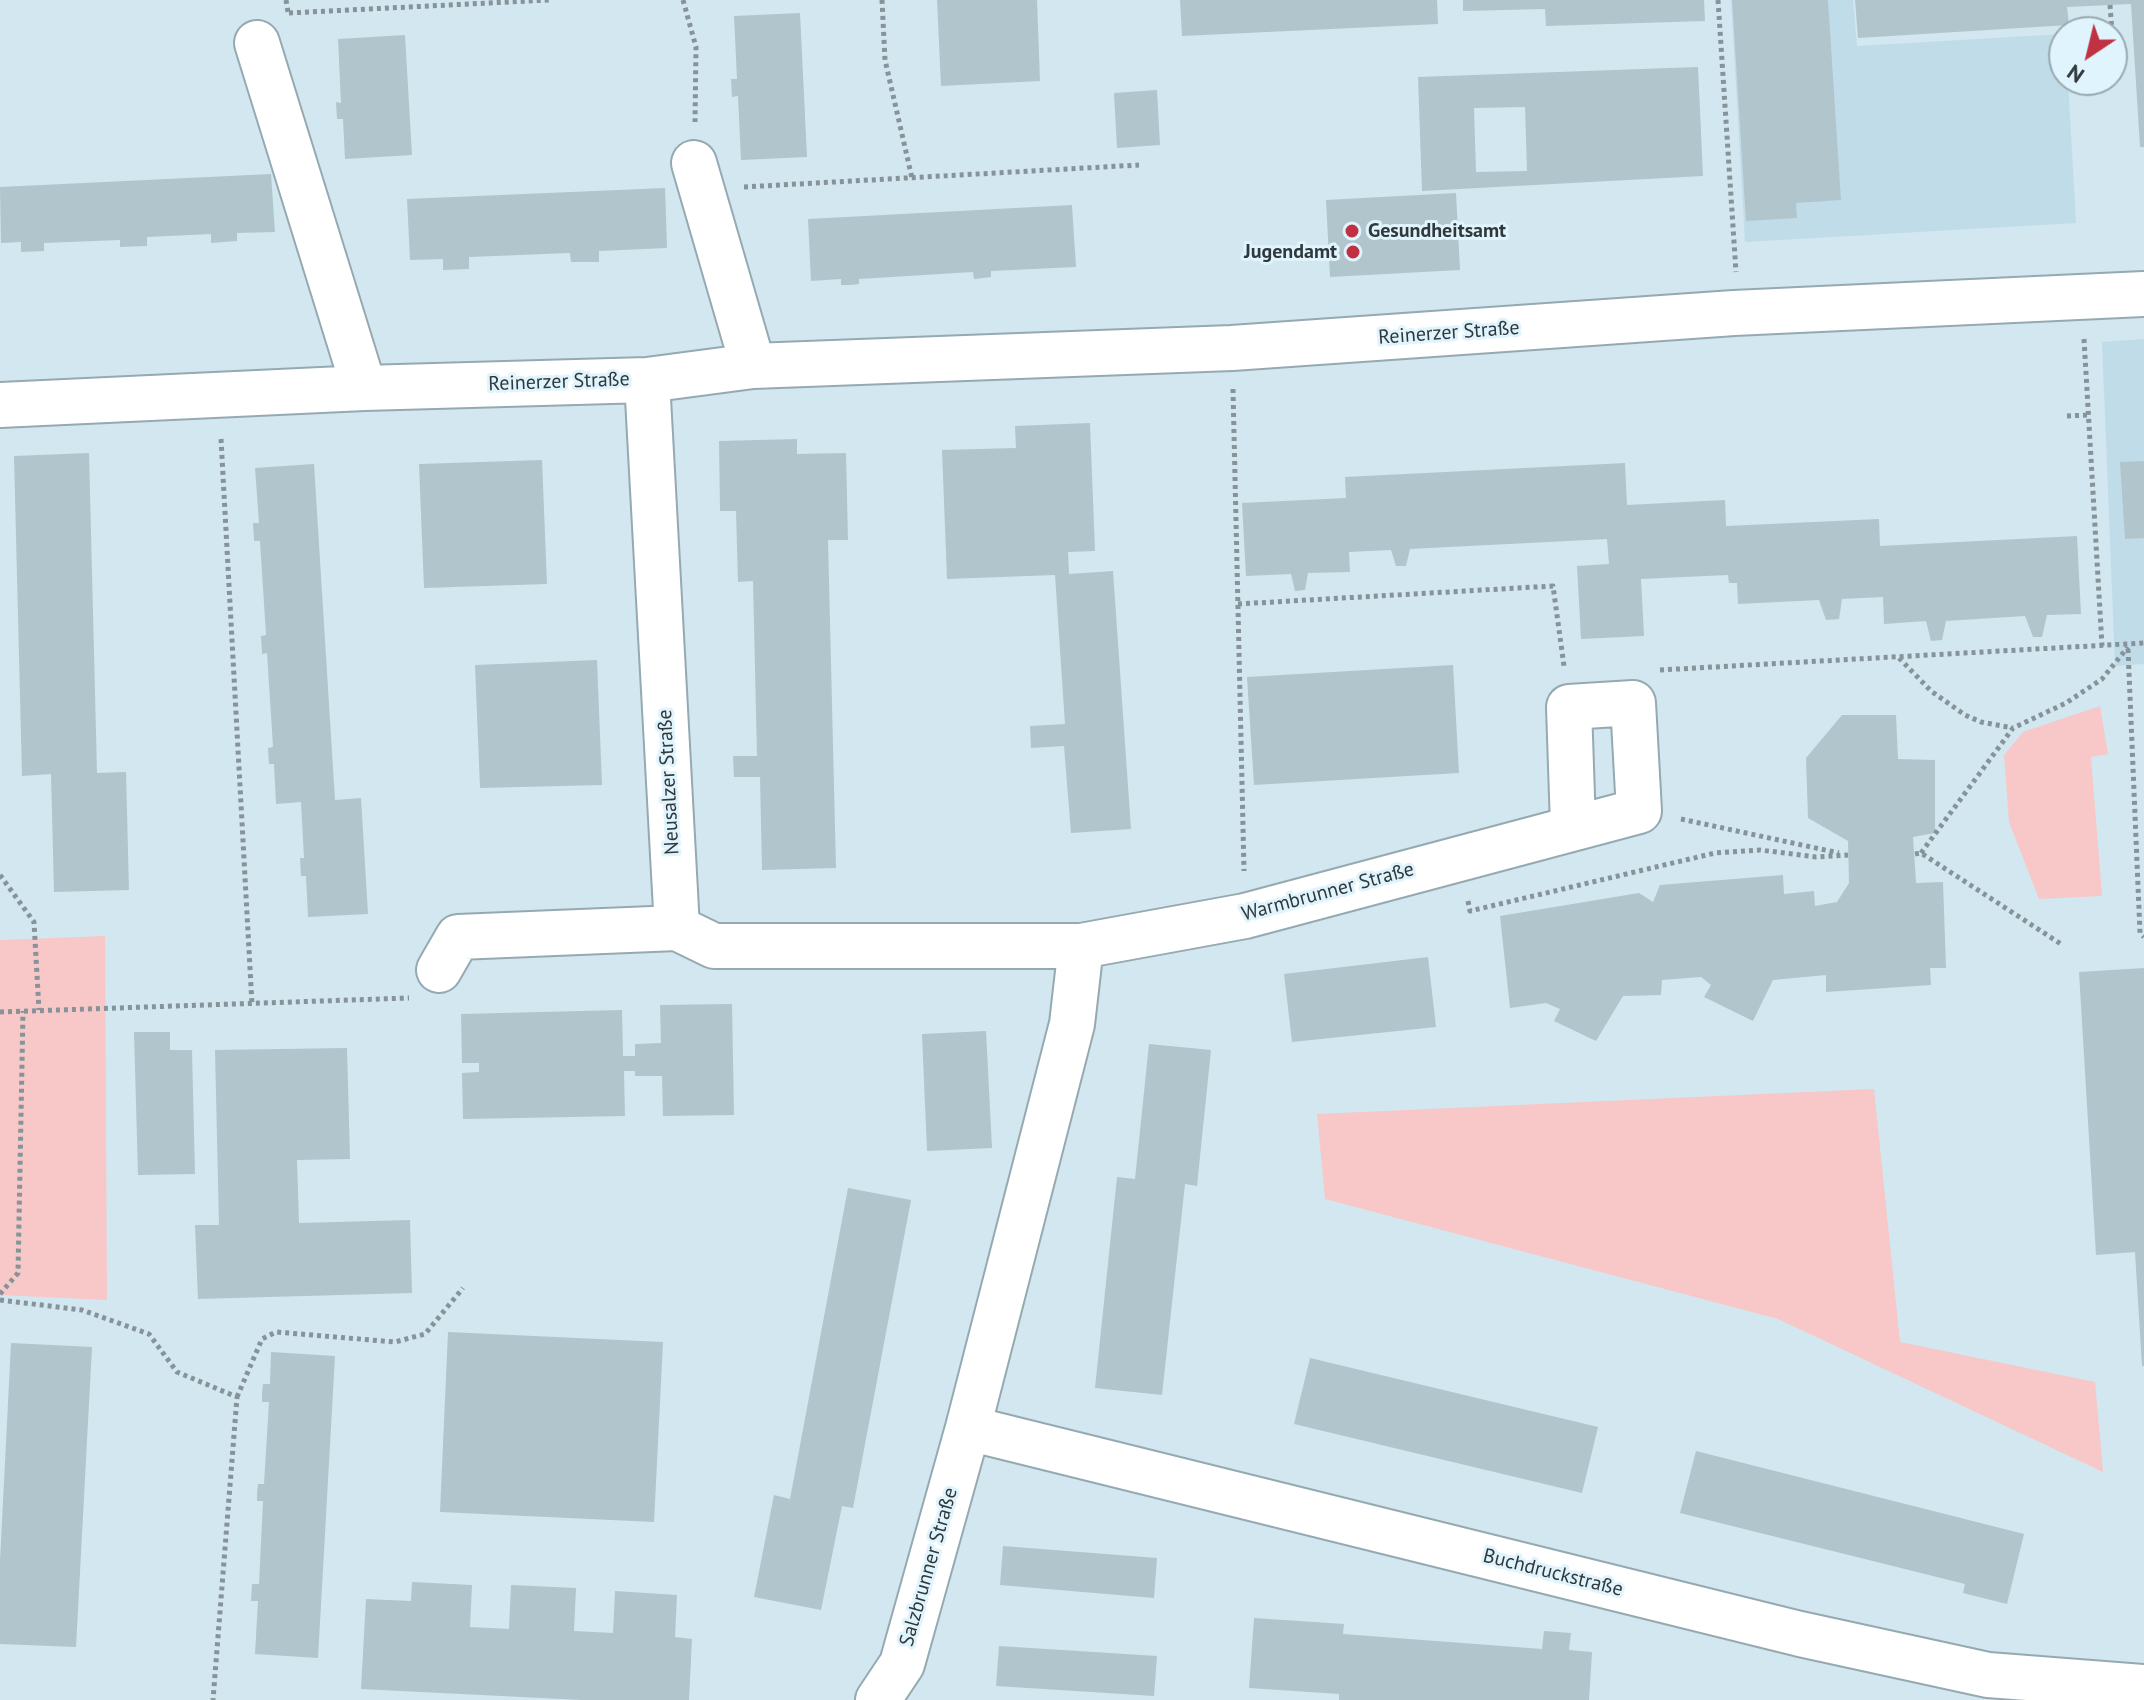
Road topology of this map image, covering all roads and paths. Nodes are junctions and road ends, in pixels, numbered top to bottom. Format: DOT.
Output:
graph roads {
  1 [pos="549,0"];
  2 [pos="683,0"];
  3 [pos="882,0"];
  4 [pos="1718,0"];
  5 [pos="2110,5"];
  6 [pos="289,13"];
  7 [pos="2111,16"];
  8 [pos="257,43"];
  9 [pos="1139,165"];
  10 [pos="697,176"];
  11 [pos="912,178"];
  12 [pos="2144,294"];
  13 [pos="2086,295"];
  14 [pos="1739,313"];
  15 [pos="1232,348"];
  16 [pos="753,366"];
  17 [pos="647,380"];
  18 [pos="364,388"];
  19 [pos="218,395"];
  20 [pos="0,405"];
  21 [pos="2088,415"];
  22 [pos="2067,416"];
  23 [pos="1238,604"];
  24 [pos="2144,643"];
  25 [pos="2128,645"];
  26 [pos="2102,646"];
  27 [pos="1899,658"];
  28 [pos="1633,703"];
  29 [pos="1569,707"];
  30 [pos="2013,728"];
  31 [pos="1639,811"];
  32 [pos="1573,826"];
  33 [pos="1457,857"];
  34 [pos="0,875"];
  35 [pos="1245,916"];
  36 [pos="677,928"];
  37 [pos="2144,937"];
  38 [pos="2061,944"];
  39 [pos="1081,946"];
  40 [pos="439,970"];
  41 [pos="252,1005"];
  42 [pos="39,1010"];
  43 [pos="23,1011"];
  44 [pos="0,1012"];
  45 [pos="463,1288"];
  46 [pos="0,1297"];
  47 [pos="237,1397"];
  48 [pos="968,1428"];
  49 [pos="2144,1687"];
  50 [pos="213,1700"];
  51 [pos="878,1700"];
  1 -- 6 [label="path"];
  2 -- 10 [label="path"];
  3 -- 11 [label="path"];
  4 -- 14 [label="path"];
  5 -- 7 [label="path"];
  8 -- 18 [label="street"];
  9 -- 11 [label="path"];
  10 -- 11 [label="path"];
  10 -- 16 [label="street"];
  12 -- 13 [label="street, Reinerzer Straße"];
  13 -- 14 [label="street, Reinerzer Straße"];
  13 -- 21 [label="path"];
  14 -- 15 [label="street, Reinerzer Straße"];
  15 -- 16 [label="street, Reinerzer Straße"];
  15 -- 23 [label="path"];
  16 -- 17 [label="street, Reinerzer Straße"];
  17 -- 18 [label="street, Reinerzer Straße"];
  17 -- 36 [label="street, Neusalzer Straße"];
  18 -- 19 [label="street, Reinerzer Straße"];
  19 -- 20 [label="street, Reinerzer Straße"];
  19 -- 41 [label="path"];
  21 -- 22 [label="path"];
  21 -- 26 [label="path"];
  23 -- 29 [label="path"];
  23 -- 35 [label="path"];
  24 -- 25 [label="path"];
  25 -- 26 [label="path"];
  25 -- 30 [label="path"];
  25 -- 37 [label="path"];
  26 -- 27 [label="path"];
  27 -- 28 [label="path"];
  27 -- 30 [label="path"];
  28 -- 29 [label="street"];
  28 -- 31 [label="street"];
  29 -- 32 [label="street"];
  30 -- 38 [label="path"];
  31 -- 32 [label="street, Warmbrunner Straße"];
  31 -- 33 [label="path"];
  32 -- 33 [label="street, Warmbrunner Straße"];
  33 -- 35 [label="street, Warmbrunner Straße"];
  34 -- 42 [label="path"];
  35 -- 39 [label="street, Warmbrunner Straße"];
  36 -- 39 [label="street, Warmbrunner Straße"];
  36 -- 40 [label="street"];
  39 -- 48 [label="street"];
  40 -- 41 [label="path"];
  41 -- 42 [label="path"];
  42 -- 43 [label="path"];
  43 -- 44 [label="path"];
  43 -- 46 [label="path"];
  45 -- 47 [label="path"];
  46 -- 47 [label="path"];
  47 -- 50 [label="path"];
  48 -- 49 [label="street, Buchdruckstraße"];
  48 -- 51 [label="street, Salzbrunner Straße"];
}
